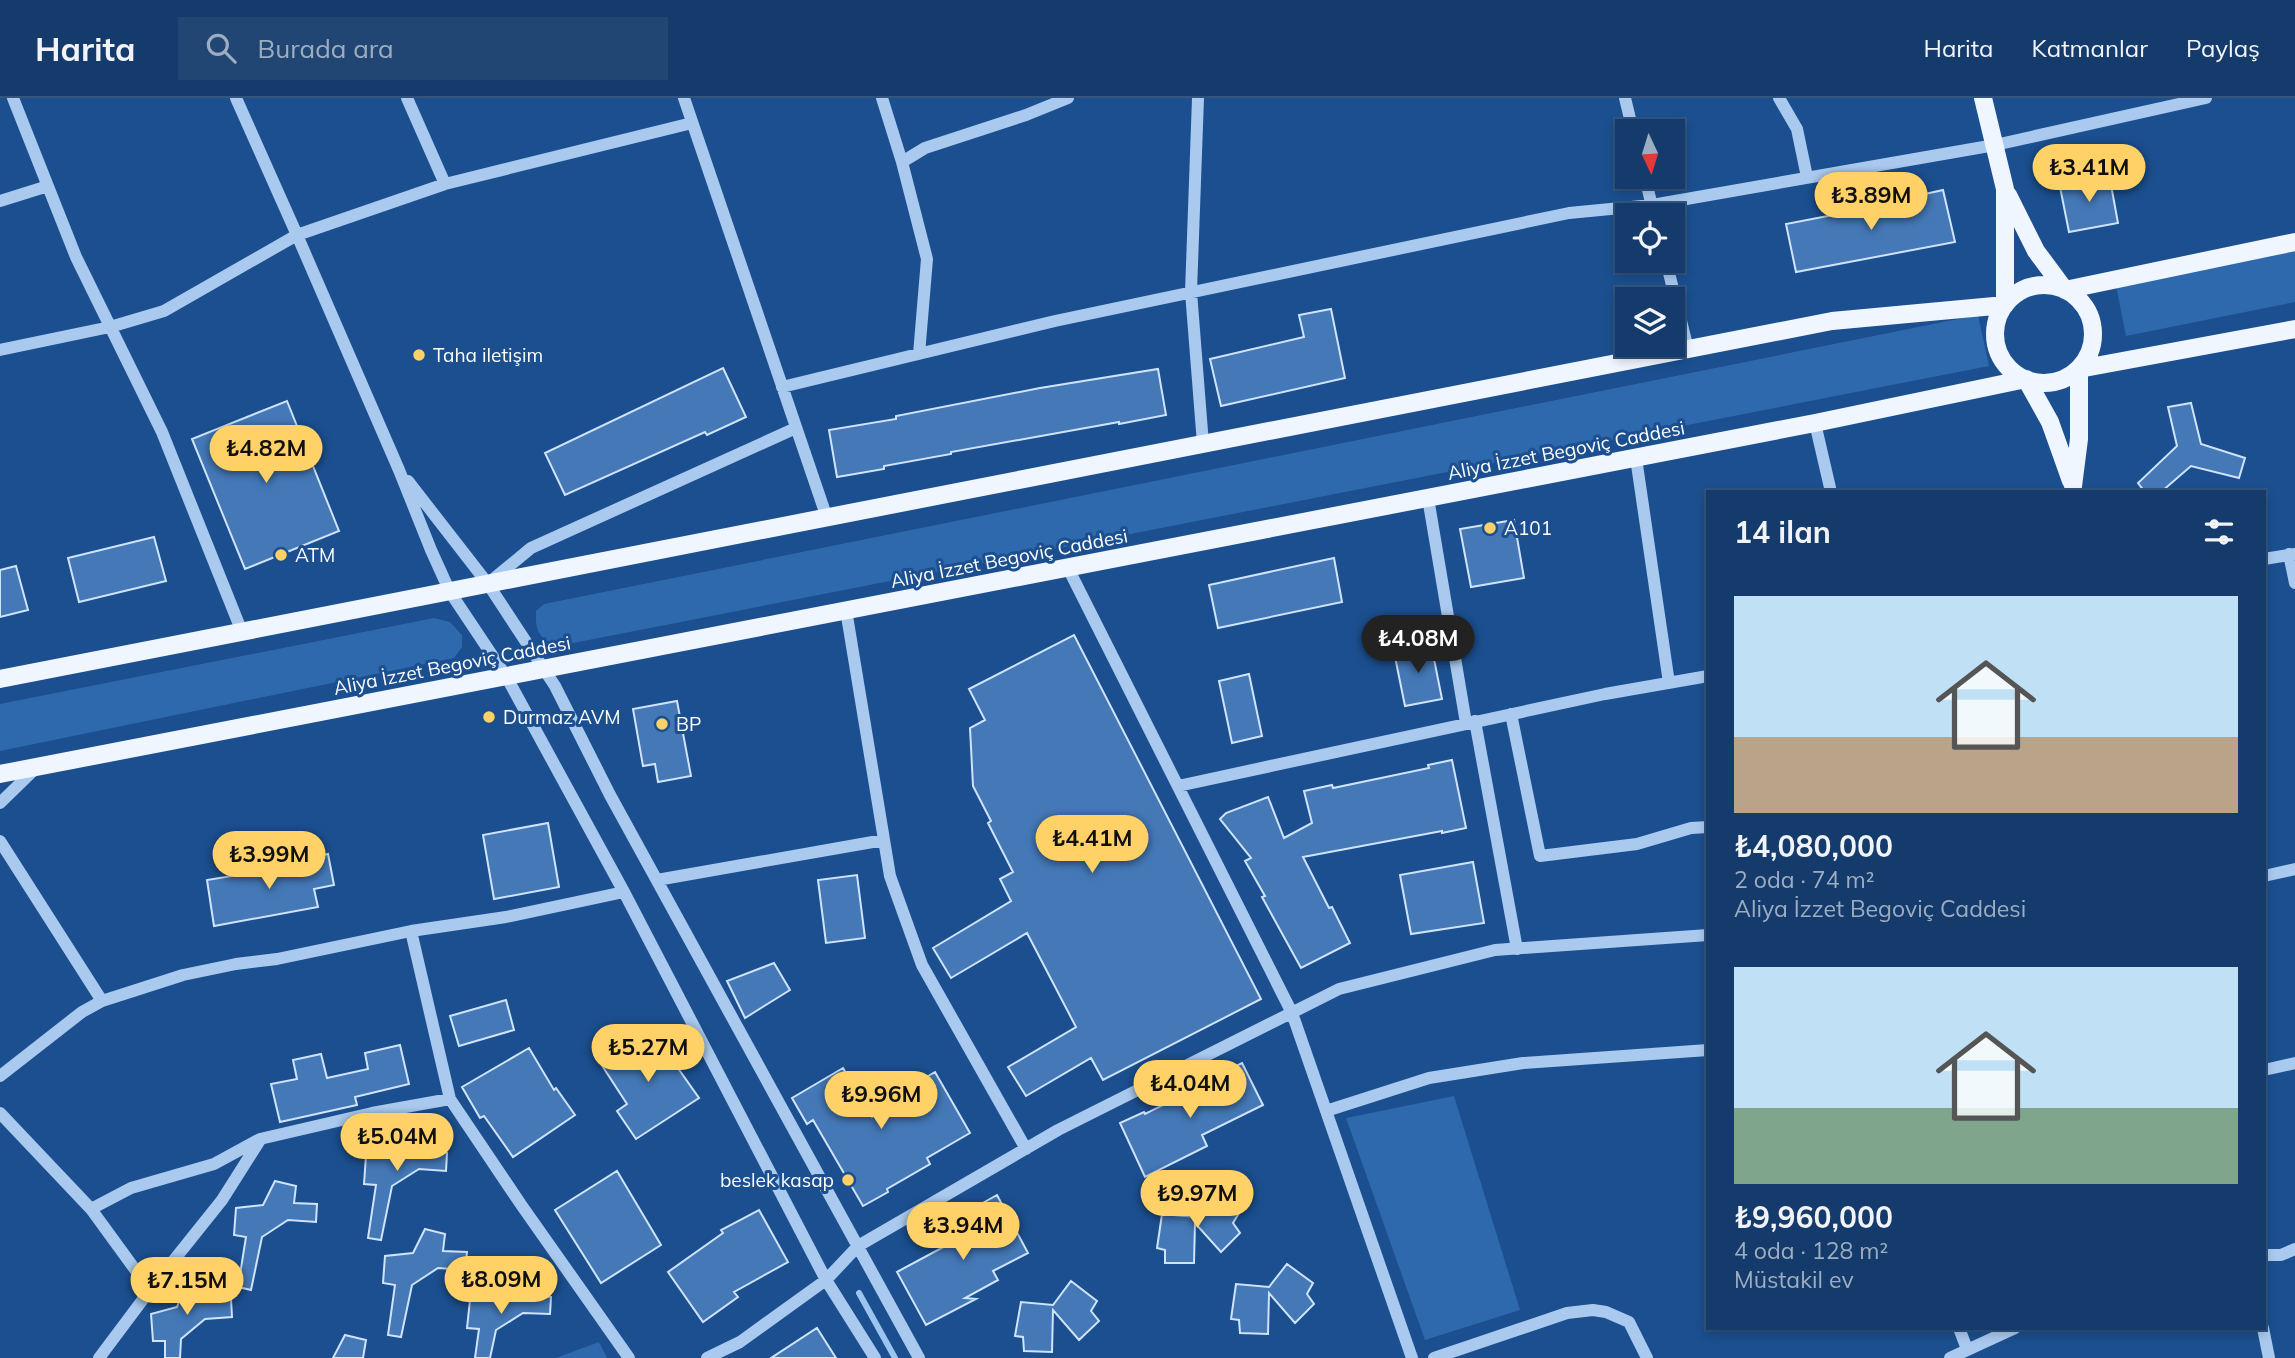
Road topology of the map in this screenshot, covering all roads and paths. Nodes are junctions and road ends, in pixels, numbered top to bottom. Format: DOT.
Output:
graph roads {
  1 [pos="13,98"];
  2 [pos="236,98"];
  3 [pos="407,98"];
  4 [pos="684,98"];
  5 [pos="882,98"];
  6 [pos="1068,98"];
  7 [pos="1198,98"];
  8 [pos="1625,98"];
  9 [pos="1779,98"];
  10 [pos="1983,98"];
  11 [pos="2206,98"];
  12 [pos="1630,119"];
  13 [pos="692,123"];
  14 [pos="1995,145"];
  15 [pos="902,162"];
  16 [pos="1807,177"];
  17 [pos="444,184"];
  18 [pos="48,186"];
  19 [pos="2005,189"];
  20 [pos="0,201"];
  21 [pos="1685,203"];
  22 [pos="1615,211"];
  23 [pos="297,235"];
  24 [pos="2295,242"];
  25 [pos="1669,273"];
  26 [pos="2065,290"];
  27 [pos="1192,292"];
  28 [pos="2006,305"];
  29 [pos="110,327"];
  30 [pos="2295,329"];
  31 [pos="1688,349"];
  32 [pos="0,350"];
  33 [pos="919,354"];
  34 [pos="2079,369"];
  35 [pos="2026,379"];
  36 [pos="782,387"];
  37 [pos="1815,423"];
  38 [pos="796,428"];
  39 [pos="1203,444"];
  40 [pos="1636,457"];
  41 [pos="399,470"];
  42 [pos="2074,489"];
  43 [pos="1831,490"];
  44 [pos="1428,498"];
  45 [pos="827,517"];
  46 [pos="2292,554"];
  47 [pos="2266,559"];
  48 [pos="1068,568"];
  49 [pos="2295,583"];
  50 [pos="488,584"];
  51 [pos="450,592"];
  52 [pos="846,610"];
  53 [pos="242,632"];
  54 [pos="544,669"];
  55 [pos="506,676"];
  56 [pos="1706,676"];
  57 [pos="0,679"];
  58 [pos="1669,683"];
  59 [pos="1511,714"];
  60 [pos="1470,722"];
  61 [pos="36,767"];
  62 [pos="0,774"];
  63 [pos="1178,786"];
  64 [pos="0,803"];
  65 [pos="1706,827"];
  66 [pos="884,840"];
  67 [pos="0,841"];
  68 [pos="2295,869"];
  69 [pos="2266,876"];
  70 [pos="657,880"];
  71 [pos="624,892"];
  72 [pos="411,931"];
  73 [pos="1706,935"];
  74 [pos="1517,949"];
  75 [pos="102,1001"];
  76 [pos="1292,1013"];
  77 [pos="1706,1049"];
  78 [pos="2295,1063"];
  79 [pos="2266,1070"];
  80 [pos="0,1076"];
  81 [pos="450,1099"];
  82 [pos="1326,1111"];
  83 [pos="0,1113"];
  84 [pos="260,1139"];
  85 [pos="1026,1149"];
  86 [pos="91,1209"];
  87 [pos="858,1246"];
  88 [pos="2295,1249"];
  89 [pos="2266,1255"];
  90 [pos="826,1280"];
  91 [pos="150,1290"];
  92 [pos="1960,1330"];
  93 [pos="2010,1330"];
  94 [pos="2263,1330"];
  95 [pos="1967,1349"];
  96 [pos="99,1358"];
  97 [pos="629,1358"];
  98 [pos="707,1358"];
  99 [pos="875,1358"];
  100 [pos="919,1358"];
  101 [pos="1412,1358"];
  102 [pos="1434,1358"];
  103 [pos="1647,1358"];
  104 [pos="1950,1358"];
  105 [pos="2269,1358"];
  1 -- 18 [label="street"];
  2 -- 23 [label="street"];
  3 -- 17 [label="street"];
  4 -- 13 [label="street"];
  5 -- 15 [label="street"];
  6 -- 15 [label="street"];
  7 -- 27 [label="street"];
  8 -- 12 [label="street"];
  9 -- 16 [label="street"];
  10 -- 14 [label="main road"];
  11 -- 14 [label="street"];
  13 -- 17 [label="street"];
  13 -- 36 [label="street"];
  14 -- 16 [label="street"];
  14 -- 19 [label="main road"];
  15 -- 33 [label="street"];
  16 -- 21 [label="street"];
  17 -- 23 [label="street"];
  18 -- 20 [label="street"];
  18 -- 29 [label="street"];
  19 -- 26 [label="main road"];
  19 -- 28 [label="main road"];
  22 -- 27 [label="street"];
  23 -- 29 [label="street"];
  23 -- 41 [label="street"];
  24 -- 26 [label="main road"];
  25 -- 31 [label="street"];
  26 -- 28 [label="main road"];
  26 -- 34 [label="main road"];
  27 -- 33 [label="street"];
  27 -- 39 [label="street"];
  28 -- 31 [label="main road"];
  28 -- 35 [label="main road"];
  29 -- 32 [label="street"];
  29 -- 53 [label="street"];
  30 -- 34 [label="main road"];
  31 -- 39 [label="main road"];
  33 -- 36 [label="street"];
  34 -- 35 [label="main road"];
  34 -- 42 [label="main road"];
  35 -- 37 [label="main road, Aliya İzzet Begoviç Caddesi"];
  35 -- 42 [label="main road"];
  36 -- 38 [label="street"];
  37 -- 40 [label="main road, Aliya İzzet Begoviç Caddesi"];
  37 -- 43 [label="street"];
  38 -- 45 [label="street"];
  38 -- 50 [label="street"];
  39 -- 45 [label="main road"];
  40 -- 44 [label="main road, Aliya İzzet Begoviç Caddesi"];
  40 -- 58 [label="street"];
  41 -- 50 [label="street"];
  41 -- 51 [label="street"];
  44 -- 48 [label="main road, Aliya İzzet Begoviç Caddesi"];
  44 -- 60 [label="street"];
  45 -- 50 [label="main road"];
  46 -- 47 [label="street"];
  46 -- 49 [label="street"];
  48 -- 52 [label="main road, Aliya İzzet Begoviç Caddesi"];
  48 -- 63 [label="street"];
  50 -- 51 [label="main road"];
  50 -- 54 [label="street"];
  51 -- 53 [label="main road"];
  51 -- 55 [label="street"];
  52 -- 54 [label="main road, Aliya İzzet Begoviç Caddesi"];
  52 -- 66 [label="street"];
  53 -- 57 [label="main road"];
  54 -- 55 [label="main road, Aliya İzzet Begoviç Caddesi"];
  54 -- 70 [label="street"];
  55 -- 61 [label="main road, Aliya İzzet Begoviç Caddesi"];
  55 -- 71 [label="street"];
  56 -- 58 [label="street"];
  58 -- 59 [label="street"];
  59 -- 60 [label="street"];
  59 -- 65 [label="street"];
  60 -- 63 [label="street"];
  60 -- 74 [label="street"];
  61 -- 62 [label="main road, Aliya İzzet Begoviç Caddesi"];
  61 -- 64 [label="street"];
  63 -- 76 [label="street"];
  66 -- 70 [label="street"];
  66 -- 85 [label="street"];
  67 -- 75 [label="street"];
  68 -- 69 [label="street"];
  70 -- 87 [label="street"];
  71 -- 72 [label="street"];
  71 -- 90 [label="street"];
  72 -- 75 [label="street"];
  72 -- 81 [label="street"];
  73 -- 74 [label="street"];
  74 -- 76 [label="street"];
  75 -- 80 [label="street"];
  76 -- 82 [label="street"];
  76 -- 85 [label="street"];
  77 -- 82 [label="street"];
  78 -- 79 [label="street"];
  81 -- 84 [label="street"];
  81 -- 97 [label="street"];
  82 -- 101 [label="street"];
  83 -- 86 [label="street"];
  84 -- 86 [label="street"];
  84 -- 91 [label="street"];
  85 -- 87 [label="street"];
  86 -- 91 [label="street"];
  87 -- 90 [label="street"];
  87 -- 100 [label="street"];
  88 -- 89 [label="street"];
  90 -- 98 [label="street"];
  90 -- 99 [label="street"];
  91 -- 96 [label="street"];
  92 -- 95 [label="street"];
  93 -- 95 [label="street"];
  94 -- 105 [label="street"];
  95 -- 104 [label="street"];
  102 -- 103 [label="street"];
}
